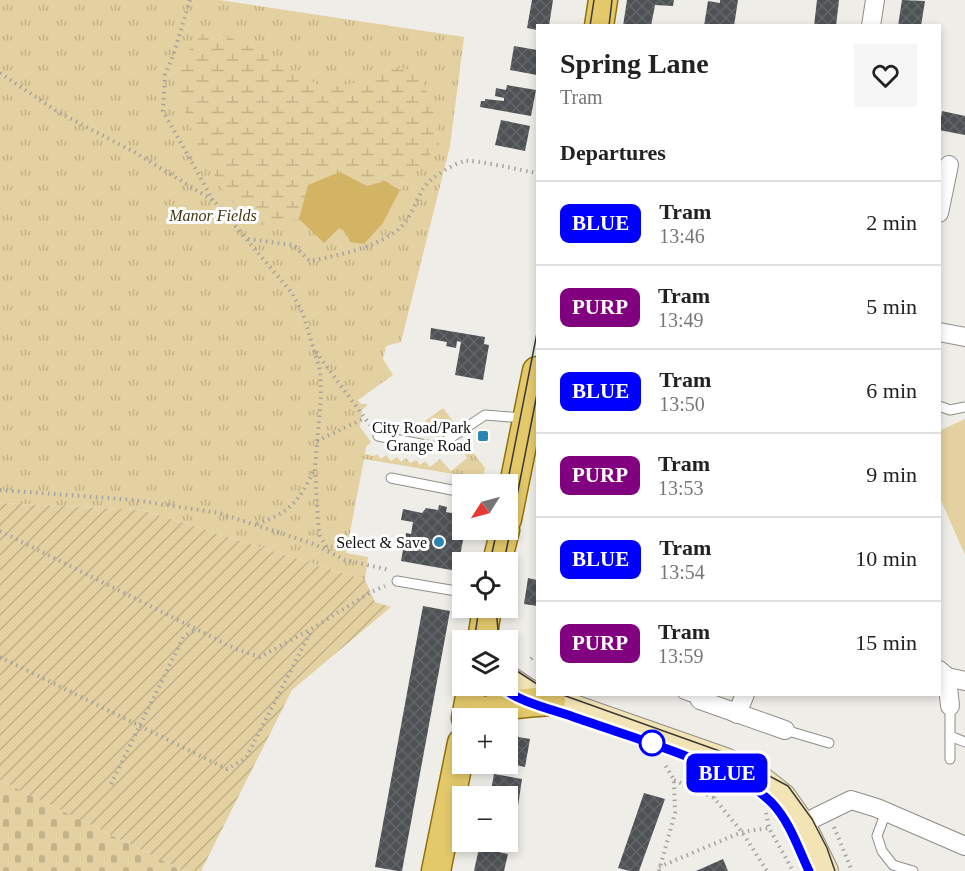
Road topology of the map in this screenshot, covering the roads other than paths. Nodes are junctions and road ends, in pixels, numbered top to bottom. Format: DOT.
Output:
graph roads {
  1 [pos="603,0"];
  2 [pos="875,0"];
  3 [pos="599,24"];
  4 [pos="871,24"];
  5 [pos="951,166"];
  6 [pos="941,205"];
  7 [pos="941,332"];
  8 [pos="965,337"];
  9 [pos="536,376"];
  10 [pos="941,407"];
  11 [pos="965,407"];
  12 [pos="528,419"];
  13 [pos="378,436"];
  14 [pos="516,474"];
  15 [pos="391,478"];
  16 [pos="452,490"];
  17 [pos="398,581"];
  18 [pos="452,590"];
  19 [pos="950,676"];
  20 [pos="518,685"];
  21 [pos="536,695"];
  22 [pos="538,696"];
  23 [pos="744,696"];
  24 [pos="691,698"];
  25 [pos="551,701"];
  26 [pos="950,706"];
  27 [pos="495,708"];
  28 [pos="737,714"];
  29 [pos="785,730"];
  30 [pos="950,736"];
  31 [pos="965,742"];
  32 [pos="829,743"];
  33 [pos="950,759"];
  34 [pos="456,774"];
  35 [pos="886,812"];
  36 [pos="797,817"];
  37 [pos="965,846"];
  38 [pos="436,871"];
  39 [pos="825,871"];
  40 [pos="913,871"];
  1 -- 3 [label="main road"];
  2 -- 4 [label="street"];
  5 -- 6 [label="street"];
  7 -- 8 [label="street"];
  9 -- 12 [label="main road"];
  10 -- 11 [label="lane"];
  12 -- 13 [label="lane"];
  12 -- 14 [label="main road"];
  15 -- 16 [label="lane"];
  17 -- 18 [label="lane"];
  19 -- 26 [label="street"];
  20 -- 21 [label="street"];
  22 -- 25 [label="street"];
  23 -- 28 [label="street"];
  24 -- 28 [label="street"];
  25 -- 27 [label="main road"];
  25 -- 36 [label="street"];
  26 -- 30 [label="lane"];
  28 -- 29 [label="street"];
  29 -- 32 [label="lane"];
  30 -- 31 [label="lane"];
  30 -- 33 [label="lane"];
  34 -- 38 [label="main road"];
  35 -- 36 [label="street"];
  35 -- 37 [label="street"];
  35 -- 40 [label="lane"];
  36 -- 39 [label="street"];
}
